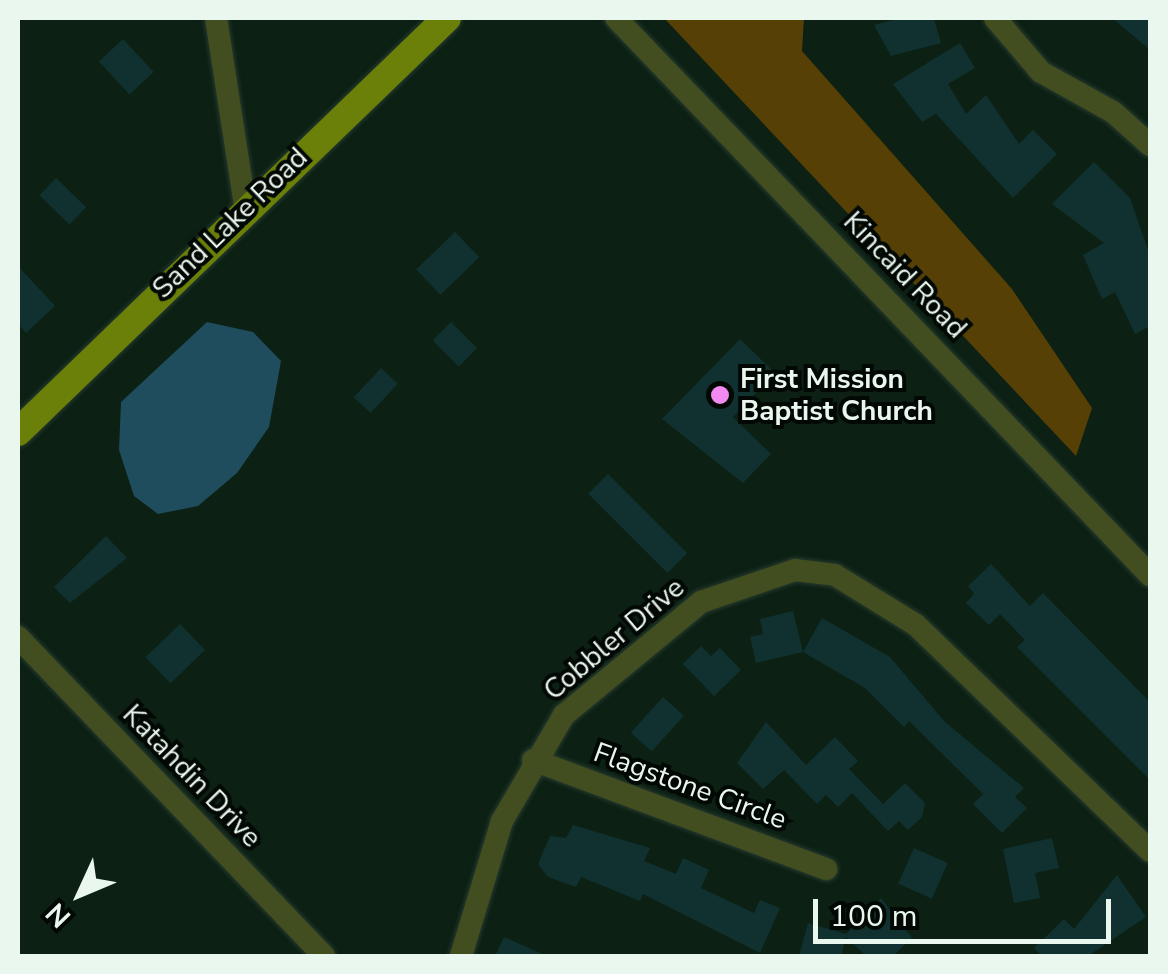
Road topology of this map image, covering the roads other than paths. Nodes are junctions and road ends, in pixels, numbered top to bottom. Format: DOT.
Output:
graph roads {
  1 [pos="216,18"];
  2 [pos="447,18"];
  3 [pos="616,18"];
  4 [pos="995,18"];
  5 [pos="1150,145"];
  6 [pos="245,206"];
  7 [pos="20,425"];
  8 [pos="1150,574"];
  9 [pos="18,637"];
  10 [pos="533,760"];
  11 [pos="1150,851"];
  12 [pos="826,869"];
  13 [pos="324,956"];
  14 [pos="460,956"];
  1 -- 6 [label="street"];
  2 -- 6 [label="main road, Sand Lake Road"];
  3 -- 8 [label="street, Kincaid Road"];
  4 -- 5 [label="street"];
  6 -- 7 [label="main road, Sand Lake Road"];
  9 -- 13 [label="street, Katahdin Drive"];
  10 -- 11 [label="street, Cobbler Drive"];
  10 -- 12 [label="street, Flagstone Circle"];
  10 -- 14 [label="street, Cobbler Drive"];
}
